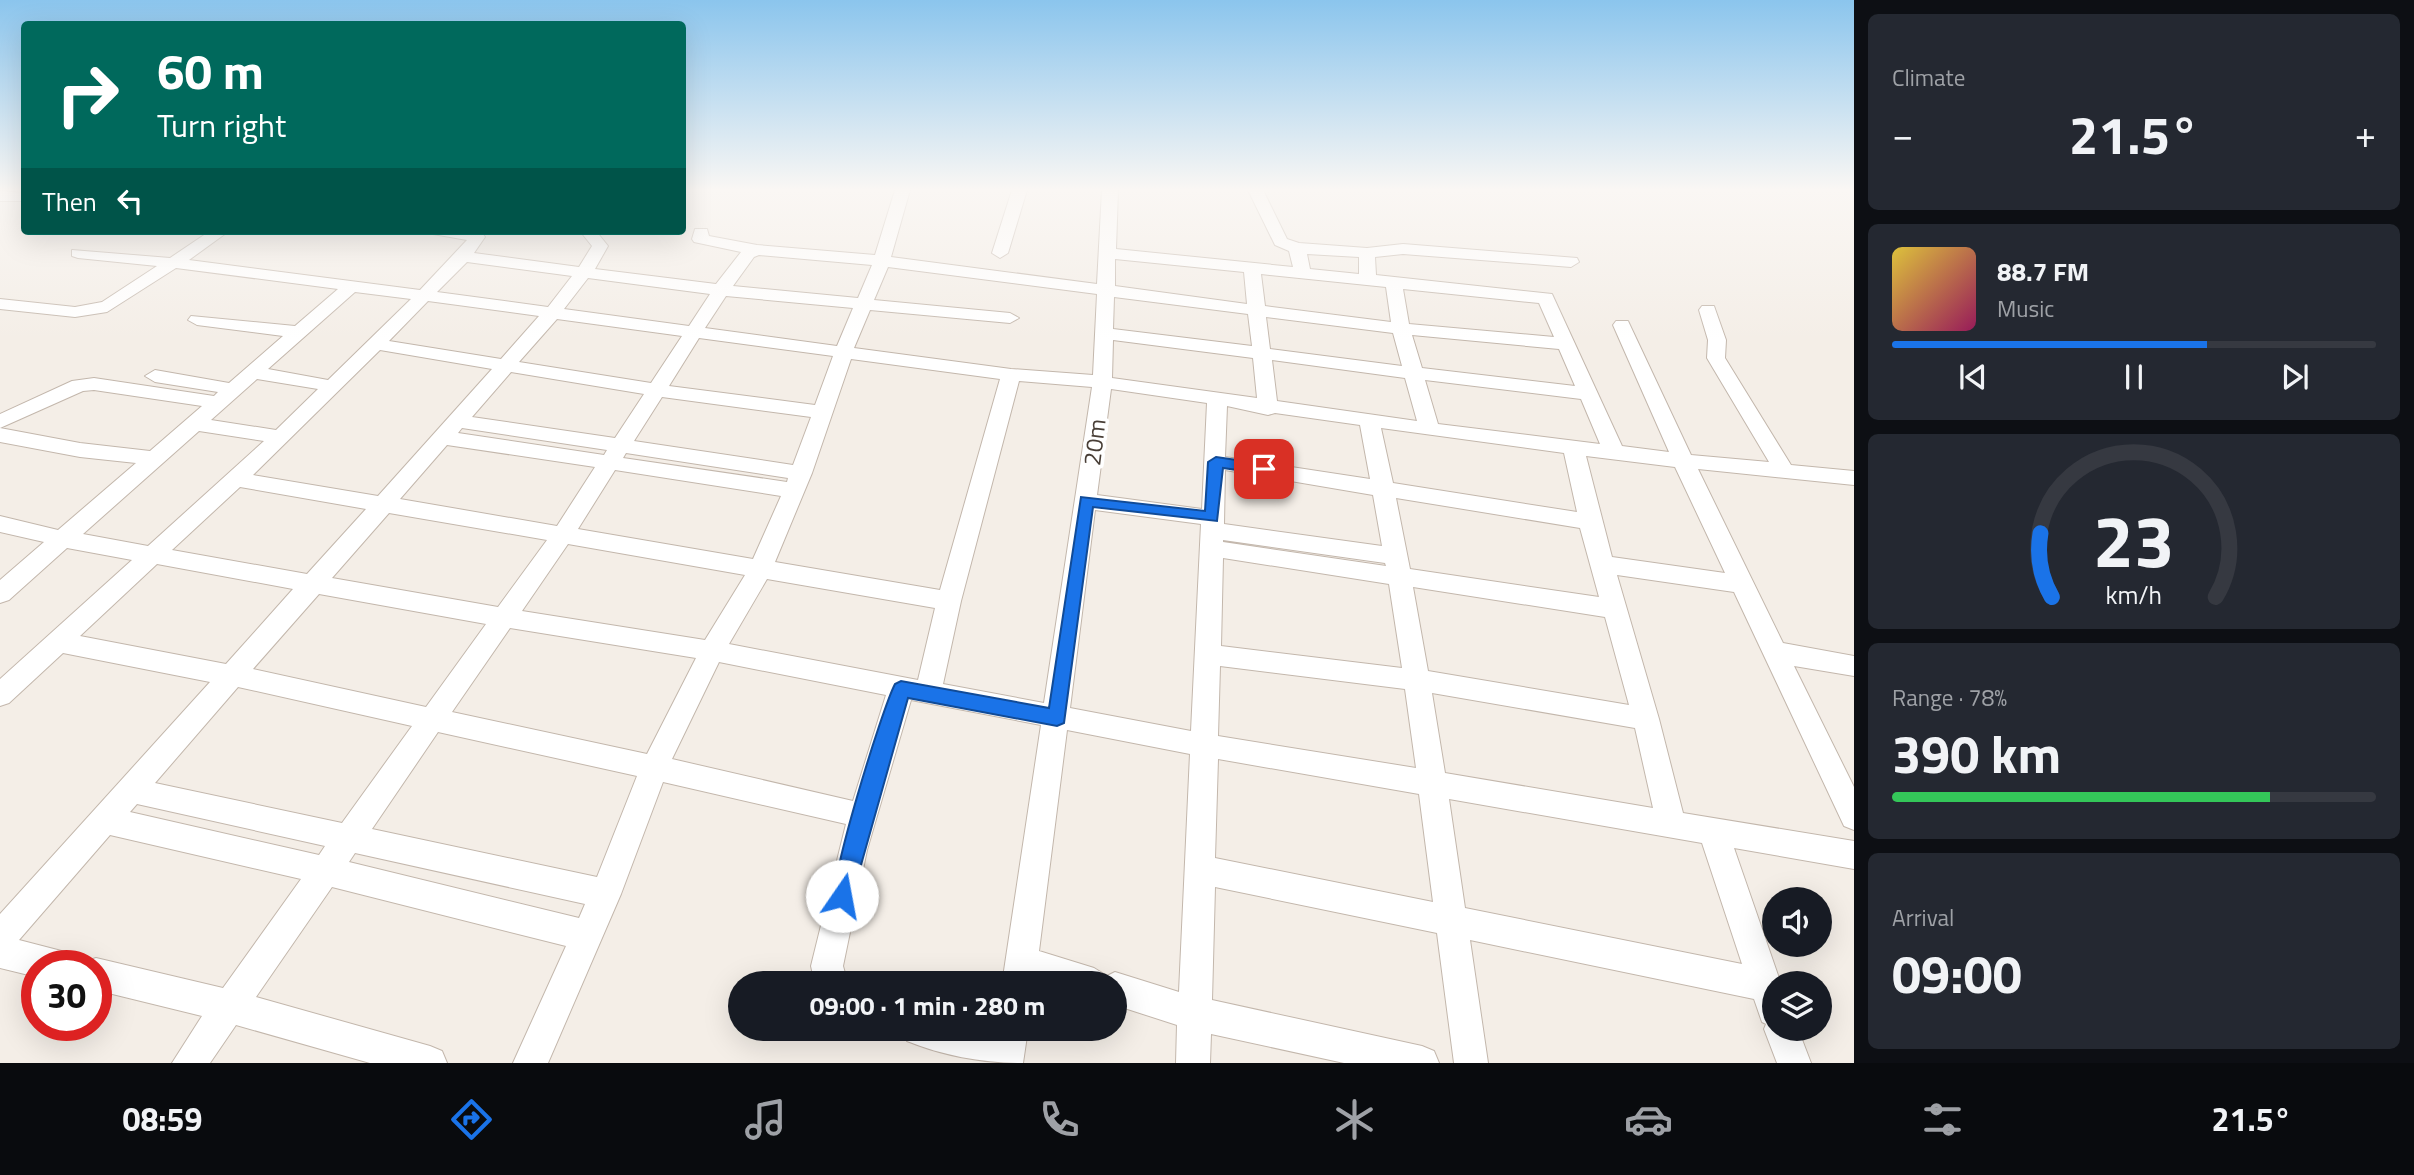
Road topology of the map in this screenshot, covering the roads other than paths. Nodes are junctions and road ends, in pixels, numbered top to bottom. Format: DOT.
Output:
graph roads {
  1 [pos="209,240"];
  2 [pos="475,240"];
  3 [pos="595,240"];
  4 [pos="702,240"];
  5 [pos="888,240"];
  6 [pos="1004,240"];
  7 [pos="1108,240"];
  8 [pos="1280,240"];
  9 [pos="1297,248"];
  10 [pos="757,250"];
  11 [pos="78,253"];
  12 [pos="1000,253"];
  13 [pos="1107,253"];
  14 [pos="1367,253"];
  15 [pos="463,257"];
  16 [pos="882,261"];
  17 [pos="1571,262"];
  18 [pos="176,263"];
  19 [pos="1252,268"];
  20 [pos="585,271"];
  21 [pos="1303,274"];
  22 [pos="1368,281"];
  23 [pos="1394,285"];
  24 [pos="349,288"];
  25 [pos="1106,289"];
  26 [pos="721,290"];
  27 [pos="425,296"];
  28 [pos="0,304"];
  29 [pos="863,304"];
  30 [pos="1255,308"];
  31 [pos="1708,310"];
  32 [pos="552,313"];
  33 [pos="1010,318"];
  34 [pos="197,320"];
  35 [pos="1622,325"];
  36 [pos="1401,329"];
  37 [pos="695,331"];
  38 [pos="299,332"];
  39 [pos="1105,334"];
  40 [pos="376,344"];
  41 [pos="1566,344"];
  42 [pos="844,351"];
  43 [pos="1263,352"];
  44 [pos="505,366"];
  45 [pos="252,373"];
  46 [pos="1011,375"];
  47 [pos="1412,375"];
  48 [pos="155,376"];
  49 [pos="1102,382"];
  50 [pos="331,386"];
  51 [pos="232,389"];
  52 [pos="656,390"];
  53 [pos="1586,393"];
  54 [pos="1217,397"];
  55 [pos="216,402"];
  56 [pos="1268,409"];
  57 [pos="824,412"];
  58 [pos="1369,422"];
  59 [pos="194,424"];
  60 [pos="452,429"];
  61 [pos="1429,429"];
  62 [pos="2,435"];
  63 [pos="281,437"];
  64 [pos="1573,445"];
  65 [pos="1614,452"];
  66 [pos="615,454"];
  67 [pos="153,458"];
  68 [pos="1683,461"];
  69 [pos="1216,462"];
  70 [pos="1785,472"];
  71 [pos="236,479"];
  72 [pos="1853,480"];
  73 [pos="797,481"];
  74 [pos="1384,487"];
  75 [pos="1086,500"];
  76 [pos="387,503"];
  77 [pos="1590,522"];
  78 [pos="0,524"];
  79 [pos="1211,532"];
  80 [pos="564,533"];
  81 [pos="63,539"];
  82 [pos="153,555"];
  83 [pos="1602,564"];
  84 [pos="1399,567"];
  85 [pos="760,570"];
  86 [pos="312,583"];
  87 [pos="1742,584"];
  88 [pos="0,594"];
  89 [pos="949,601"];
  90 [pos="1615,609"];
  91 [pos="505,618"];
  92 [pos="58,642"];
  93 [pos="712,651"];
  94 [pos="1774,652"];
  95 [pos="1206,654"];
  96 [pos="1854,666"];
  97 [pos="230,675"];
  98 [pos="1416,680"];
  99 [pos="915,691"];
  100 [pos="0,695"];
  101 [pos="1057,718"];
  102 [pos="1646,719"];
  103 [pos="432,720"];
  104 [pos="1202,745"];
  105 [pos="654,768"];
  106 [pos="1434,784"];
  107 [pos="131,790"];
  108 [pos="863,817"];
  109 [pos="1854,817"];
  110 [pos="104,820"];
  111 [pos="1671,824"];
  112 [pos="1713,831"];
  113 [pos="350,839"];
  114 [pos="1854,855"];
  115 [pos="326,870"];
  116 [pos="1199,870"];
  117 [pos="606,894"];
  118 [pos="1450,919"];
  119 [pos="588,936"];
  120 [pos="0,938"];
  121 [pos="0,952"];
  122 [pos="21,957"];
  123 [pos="828,971"];
  124 [pos="1020,971"];
  125 [pos="1762,974"];
  126 [pos="112,978"];
  127 [pos="1127,993"];
  128 [pos="1762,995"];
  129 [pos="230,1006"];
  130 [pos="1194,1013"];
  131 [pos="975,1041"];
  132 [pos="1786,1041"];
  133 [pos="1008,1048"];
  134 [pos="189,1063"];
  135 [pos="430,1063"];
  136 [pos="530,1063"];
  137 [pos="1193,1063"];
  138 [pos="1422,1063"];
  139 [pos="1471,1063"];
  140 [pos="1794,1063"];
  1 -- 18 [label="street"];
  2 -- 15 [label="street"];
  3 -- 20 [label="street"];
  4 -- 10 [label="street"];
  5 -- 16 [label="street"];
  6 -- 12 [label="street"];
  7 -- 13 [label="street, 20m"];
  8 -- 9 [label="street"];
  9 -- 14 [label="street"];
  9 -- 21 [label="street"];
  10 -- 16 [label="street"];
  10 -- 26 [label="street"];
  11 -- 18 [label="street"];
  13 -- 19 [label="street"];
  13 -- 25 [label="street, 20m"];
  14 -- 17 [label="street"];
  14 -- 22 [label="street"];
  15 -- 20 [label="street"];
  15 -- 27 [label="street"];
  16 -- 25 [label="street"];
  16 -- 29 [label="street"];
  18 -- 24 [label="street"];
  18 -- 28 [label="street"];
  19 -- 21 [label="street"];
  19 -- 30 [label="street"];
  20 -- 26 [label="street"];
  20 -- 32 [label="street"];
  21 -- 22 [label="street"];
  22 -- 23 [label="street"];
  23 -- 36 [label="street"];
  23 -- 41 [label="street"];
  24 -- 27 [label="street"];
  24 -- 38 [label="street"];
  25 -- 30 [label="street"];
  25 -- 39 [label="street, 20m"];
  26 -- 29 [label="street"];
  26 -- 37 [label="street"];
  27 -- 32 [label="street"];
  27 -- 40 [label="street"];
  29 -- 33 [label="street"];
  29 -- 42 [label="street"];
  30 -- 36 [label="street"];
  30 -- 43 [label="street"];
  31 -- 70 [label="street"];
  32 -- 37 [label="street"];
  32 -- 44 [label="street"];
  34 -- 38 [label="street"];
  35 -- 68 [label="street"];
  36 -- 41 [label="street"];
  36 -- 47 [label="street"];
  37 -- 42 [label="street"];
  37 -- 52 [label="street"];
  38 -- 45 [label="street"];
  39 -- 43 [label="street"];
  39 -- 49 [label="street, 20m"];
  40 -- 44 [label="street"];
  40 -- 50 [label="street"];
  41 -- 53 [label="street"];
  42 -- 46 [label="street"];
  42 -- 57 [label="street"];
  43 -- 47 [label="street"];
  43 -- 56 [label="street"];
  44 -- 52 [label="street"];
  44 -- 60 [label="street"];
  45 -- 50 [label="street"];
  45 -- 51 [label="street"];
  46 -- 49 [label="street"];
  46 -- 89 [label="street"];
  47 -- 53 [label="street"];
  47 -- 61 [label="street"];
  48 -- 51 [label="street"];
  49 -- 54 [label="street"];
  49 -- 75 [label="street, 20m"];
  50 -- 63 [label="street"];
  51 -- 55 [label="street"];
  52 -- 57 [label="street"];
  52 -- 66 [label="street"];
  53 -- 65 [label="street"];
  54 -- 56 [label="street"];
  54 -- 69 [label="street"];
  55 -- 59 [label="street"];
  55 -- 62 [label="street"];
  56 -- 58 [label="street"];
  57 -- 73 [label="street"];
  58 -- 61 [label="street"];
  58 -- 74 [label="street"];
  59 -- 63 [label="street"];
  59 -- 67 [label="street"];
  60 -- 66 [label="street"];
  60 -- 76 [label="street"];
  61 -- 64 [label="street"];
  62 -- 67 [label="street"];
  63 -- 71 [label="street"];
  64 -- 65 [label="street"];
  64 -- 77 [label="street"];
  65 -- 68 [label="street"];
  66 -- 73 [label="street"];
  66 -- 80 [label="street"];
  67 -- 81 [label="street"];
  68 -- 70 [label="street"];
  68 -- 87 [label="street"];
  69 -- 74 [label="street"];
  69 -- 79 [label="street"];
  70 -- 72 [label="street"];
  71 -- 76 [label="street"];
  71 -- 82 [label="street"];
  73 -- 85 [label="street"];
  74 -- 77 [label="street"];
  74 -- 84 [label="street"];
  75 -- 79 [label="street"];
  75 -- 101 [label="street, 20m"];
  76 -- 80 [label="street"];
  76 -- 86 [label="street"];
  77 -- 83 [label="street"];
  78 -- 81 [label="street"];
  79 -- 84 [label="street"];
  79 -- 95 [label="street"];
  80 -- 85 [label="street"];
  80 -- 91 [label="street"];
  81 -- 82 [label="street"];
  81 -- 88 [label="street"];
  82 -- 86 [label="street"];
  82 -- 92 [label="street"];
  83 -- 87 [label="street"];
  83 -- 90 [label="street"];
  84 -- 90 [label="street"];
  84 -- 98 [label="street"];
  85 -- 89 [label="street"];
  85 -- 93 [label="street"];
  86 -- 91 [label="street"];
  86 -- 97 [label="street"];
  87 -- 94 [label="street"];
  89 -- 99 [label="street"];
  90 -- 102 [label="street"];
  91 -- 93 [label="street"];
  91 -- 103 [label="street"];
  92 -- 97 [label="street"];
  92 -- 100 [label="street"];
  93 -- 99 [label="street"];
  93 -- 105 [label="street"];
  94 -- 96 [label="street"];
  94 -- 109 [label="street"];
  95 -- 98 [label="street"];
  95 -- 104 [label="street"];
  97 -- 103 [label="street"];
  97 -- 107 [label="street"];
  98 -- 102 [label="street"];
  98 -- 106 [label="street"];
  99 -- 101 [label="street"];
  99 -- 108 [label="street"];
  101 -- 104 [label="street"];
  101 -- 124 [label="street, 20m"];
  102 -- 111 [label="street"];
  103 -- 105 [label="street"];
  103 -- 113 [label="street"];
  104 -- 106 [label="street"];
  104 -- 116 [label="street"];
  105 -- 108 [label="street"];
  105 -- 117 [label="street"];
  106 -- 111 [label="street"];
  106 -- 118 [label="street"];
  107 -- 110 [label="street"];
  107 -- 113 [label="street"];
  108 -- 123 [label="street"];
  110 -- 115 [label="street"];
  110 -- 120 [label="street"];
  111 -- 112 [label="street"];
  112 -- 114 [label="street"];
  112 -- 125 [label="street"];
  113 -- 115 [label="street"];
  113 -- 117 [label="street"];
  115 -- 119 [label="street"];
  115 -- 129 [label="street"];
  116 -- 118 [label="street"];
  116 -- 130 [label="street"];
  117 -- 119 [label="street"];
  118 -- 128 [label="street"];
  118 -- 139 [label="street"];
  119 -- 136 [label="street"];
  121 -- 122 [label="street"];
  126 -- 129 [label="street"];
  127 -- 130 [label="street"];
  129 -- 134 [label="street"];
  129 -- 135 [label="street"];
  130 -- 137 [label="street"];
  130 -- 138 [label="street"];
  131 -- 133 [label="street"];
  132 -- 140 [label="street"];
}
